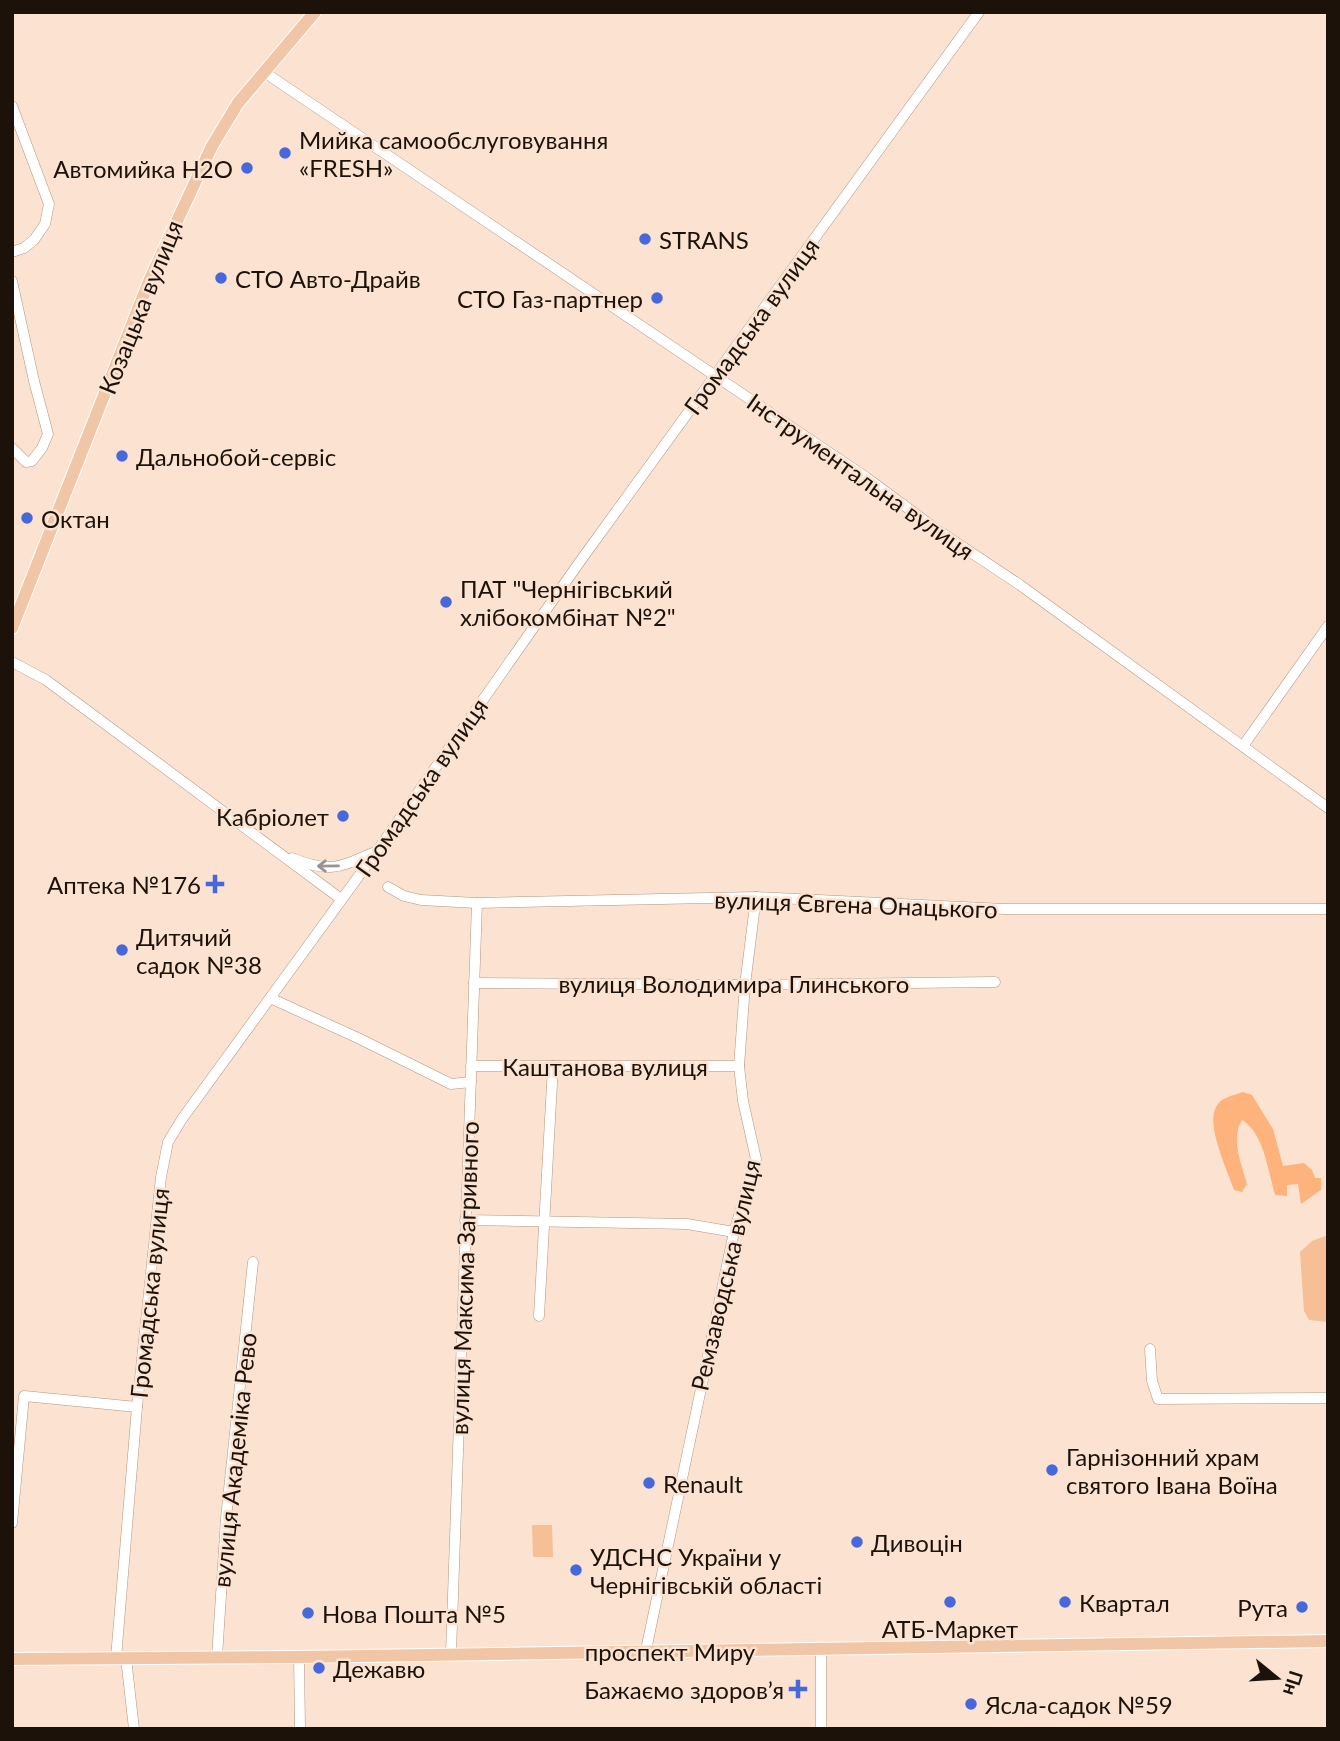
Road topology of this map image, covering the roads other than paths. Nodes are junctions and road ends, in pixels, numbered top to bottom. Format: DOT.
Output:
graph roads {
  1 [pos="314,12"];
  2 [pos="979,12"];
  3 [pos="264,72"];
  4 [pos="12,106"];
  5 [pos="12,252"];
  6 [pos="12,281"];
  7 [pos="716,376"];
  8 [pos="12,448"];
  9 [pos="1328,626"];
  10 [pos="12,628"];
  11 [pos="12,662"];
  12 [pos="1243,746"];
  13 [pos="1328,808"];
  14 [pos="377,851"];
  15 [pos="278,852"];
  16 [pos="388,887"];
  17 [pos="756,897"];
  18 [pos="341,899"];
  19 [pos="477,903"];
  20 [pos="1328,909"];
  21 [pos="995,982"];
  22 [pos="474,984"];
  23 [pos="745,985"];
  24 [pos="270,998"];
  25 [pos="471,1066"];
  26 [pos="553,1066"];
  27 [pos="739,1066"];
  28 [pos="471,1082"];
  29 [pos="465,1220"];
  30 [pos="544,1223"];
  31 [pos="734,1232"];
  32 [pos="253,1262"];
  33 [pos="539,1316"];
  34 [pos="1150,1349"];
  35 [pos="1328,1398"];
  36 [pos="137,1407"];
  37 [pos="12,1523"];
  38 [pos="1328,1641"];
  39 [pos="821,1649"];
  40 [pos="646,1650"];
  41 [pos="451,1653"];
  42 [pos="217,1657"];
  43 [pos="299,1657"];
  44 [pos="121,1658"];
  45 [pos="12,1659"];
  46 [pos="134,1729"];
  47 [pos="300,1729"];
  48 [pos="821,1729"];
  1 -- 3 [label="main road, Козацька вулиця"];
  2 -- 7 [label="street, Громадська вулиця"];
  3 -- 7 [label="street, Інструментальна вулиця"];
  3 -- 10 [label="main road, Козацька вулиця"];
  4 -- 5 [label="street"];
  6 -- 8 [label="street"];
  7 -- 12 [label="street, Інструментальна вулиця"];
  7 -- 14 [label="street, Громадська вулиця"];
  9 -- 12 [label="street"];
  11 -- 15 [label="street"];
  12 -- 13 [label="street, Інструментальна вулиця"];
  14 -- 15 [label="street, one-way"];
  14 -- 18 [label="street, Громадська вулиця"];
  15 -- 18 [label="street"];
  16 -- 19 [label="street, вулиця Євгена Онацького"];
  17 -- 19 [label="street, вулиця Євгена Онацького"];
  17 -- 20 [label="street, вулиця Євгена Онацького"];
  17 -- 23 [label="street, Ремзаводська вулиця"];
  18 -- 24 [label="street, Громадська вулиця"];
  19 -- 22 [label="street, вулиця Максима Загривного"];
  21 -- 23 [label="street, вулиця Володимира Глинського"];
  22 -- 23 [label="street, вулиця Володимира Глинського"];
  22 -- 25 [label="street, вулиця Максима Загривного"];
  23 -- 27 [label="street, Ремзаводська вулиця"];
  24 -- 28 [label="street, Каштанова вулиця"];
  24 -- 36 [label="street, Громадська вулиця"];
  25 -- 26 [label="street, Каштанова вулиця"];
  25 -- 28 [label="street, вулиця Максима Загривного"];
  26 -- 27 [label="street, Каштанова вулиця"];
  26 -- 30 [label="street"];
  27 -- 31 [label="street, Ремзаводська вулиця"];
  28 -- 29 [label="street, вулиця Максима Загривного"];
  29 -- 30 [label="street"];
  29 -- 41 [label="street, вулиця Максима Загривного"];
  30 -- 31 [label="street"];
  30 -- 33 [label="street"];
  31 -- 40 [label="street, Ремзаводська вулиця"];
  32 -- 42 [label="street, вулиця Академіка Рево"];
  34 -- 35 [label="street"];
  36 -- 37 [label="street"];
  36 -- 44 [label="street, Громадська вулиця"];
  38 -- 39 [label="main road, проспект Миру"];
  39 -- 40 [label="main road, проспект Миру"];
  39 -- 48 [label="street"];
  40 -- 41 [label="main road, проспект Миру"];
  41 -- 43 [label="main road, проспект Миру"];
  42 -- 43 [label="main road, проспект Миру"];
  42 -- 44 [label="main road, проспект Миру"];
  43 -- 47 [label="street"];
  44 -- 45 [label="main road, проспект Миру"];
  44 -- 46 [label="street, Громадська вулиця"];
}
